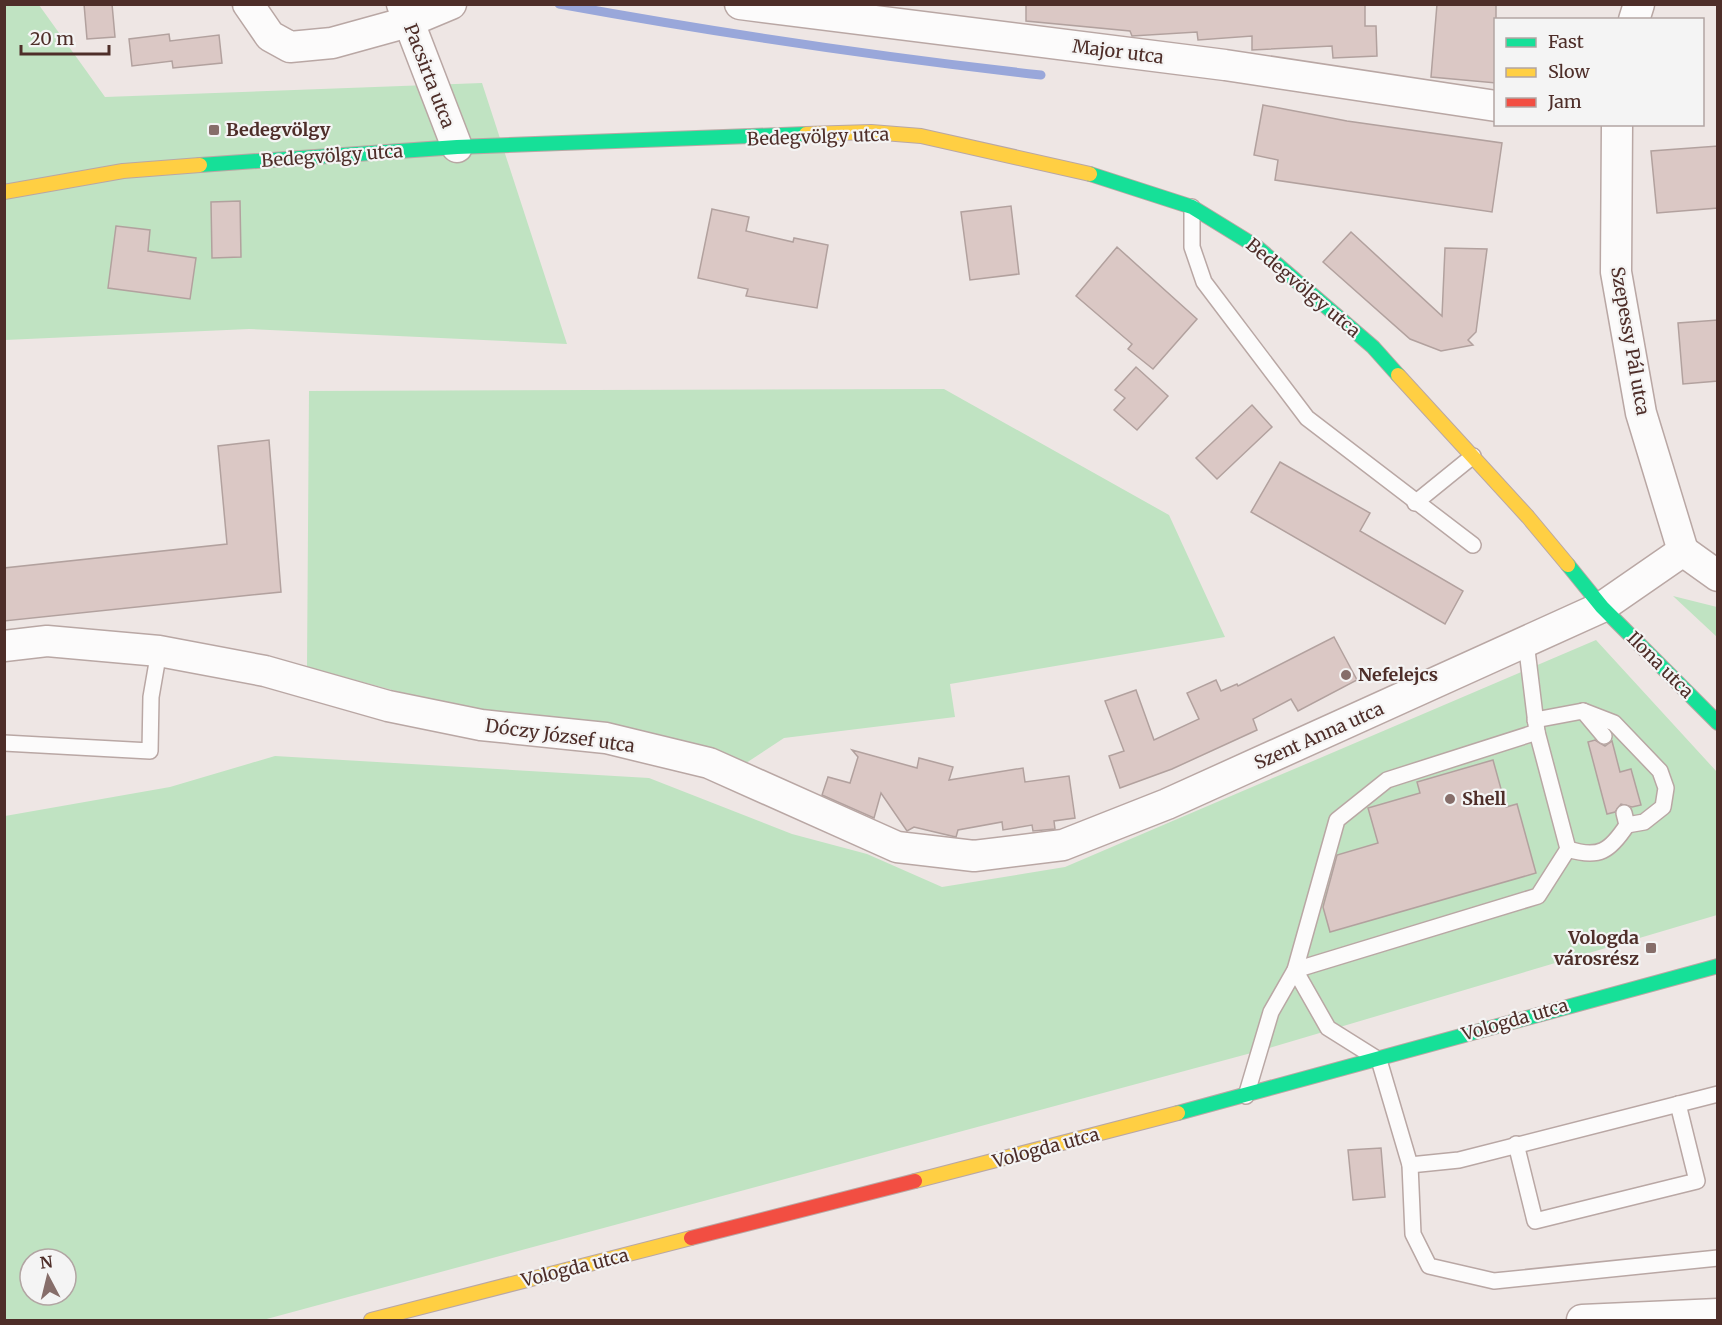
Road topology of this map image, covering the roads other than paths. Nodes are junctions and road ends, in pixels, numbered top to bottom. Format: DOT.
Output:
graph roads {
  1 [pos="248,4"];
  2 [pos="451,4"];
  3 [pos="740,4"];
  4 [pos="405,13"];
  5 [pos="1494,106"];
  6 [pos="1617,126"];
  7 [pos="458,147"];
  8 [pos="4,192"];
  9 [pos="1192,207"];
  10 [pos="1473,456"];
  11 [pos="1415,502"];
  12 [pos="1473,545"];
  13 [pos="1683,551"];
  14 [pos="1718,576"];
  15 [pos="1602,607"];
  16 [pos="1526,642"];
  17 [pos="4,646"];
  18 [pos="159,651"];
  19 [pos="1583,711"];
  20 [pos="1718,723"];
  21 [pos="1536,726"];
  22 [pos="1604,735"];
  23 [pos="4,743"];
  24 [pos="1167,804"];
  25 [pos="1568,849"];
  26 [pos="1718,966"];
  27 [pos="1295,970"];
  28 [pos="1379,1060"];
  29 [pos="1718,1094"];
  30 [pos="1246,1096"];
  31 [pos="1678,1104"];
  32 [pos="1516,1144"];
  33 [pos="1410,1165"];
  34 [pos="1718,1258"];
  35 [pos="1718,1314"];
  36 [pos="371,1320"];
  37 [pos="1582,1320"];
  1 -- 4 [label="street"];
  2 -- 4 [label="street"];
  3 -- 5 [label="street, Major utca"];
  4 -- 7 [label="street, Pacsirta utca"];
  6 -- 13 [label="street, Szepessy Pál utca"];
  7 -- 8 [label="street, Bedegvölgy utca"];
  7 -- 9 [label="street, Bedegvölgy utca"];
  9 -- 10 [label="street, Bedegvölgy utca"];
  9 -- 11 [label="lane"];
  10 -- 11 [label="lane"];
  10 -- 15 [label="street, Bedegvölgy utca"];
  11 -- 12 [label="lane"];
  13 -- 14 [label="street"];
  13 -- 15 [label="street, Szent Anna utca"];
  15 -- 16 [label="street, Szent Anna utca"];
  15 -- 20 [label="street, Ilona utca"];
  16 -- 21 [label="lane"];
  16 -- 24 [label="street, Szent Anna utca"];
  17 -- 18 [label="street, Dóczy József utca"];
  18 -- 23 [label="lane"];
  18 -- 24 [label="street, Dóczy József utca"];
  19 -- 21 [label="lane"];
  19 -- 22 [label="lane"];
  19 -- 25 [label="lane"];
  21 -- 25 [label="lane"];
  21 -- 27 [label="lane"];
  25 -- 27 [label="lane"];
  26 -- 28 [label="street, Vologda utca"];
  27 -- 28 [label="lane"];
  27 -- 30 [label="lane"];
  28 -- 30 [label="street, Vologda utca"];
  28 -- 33 [label="lane"];
  29 -- 31 [label="lane"];
  30 -- 36 [label="street, Vologda utca"];
  31 -- 32 [label="lane"];
  31 -- 32 [label="lane"];
  32 -- 33 [label="lane"];
  33 -- 34 [label="lane"];
  35 -- 37 [label="street"];
}
